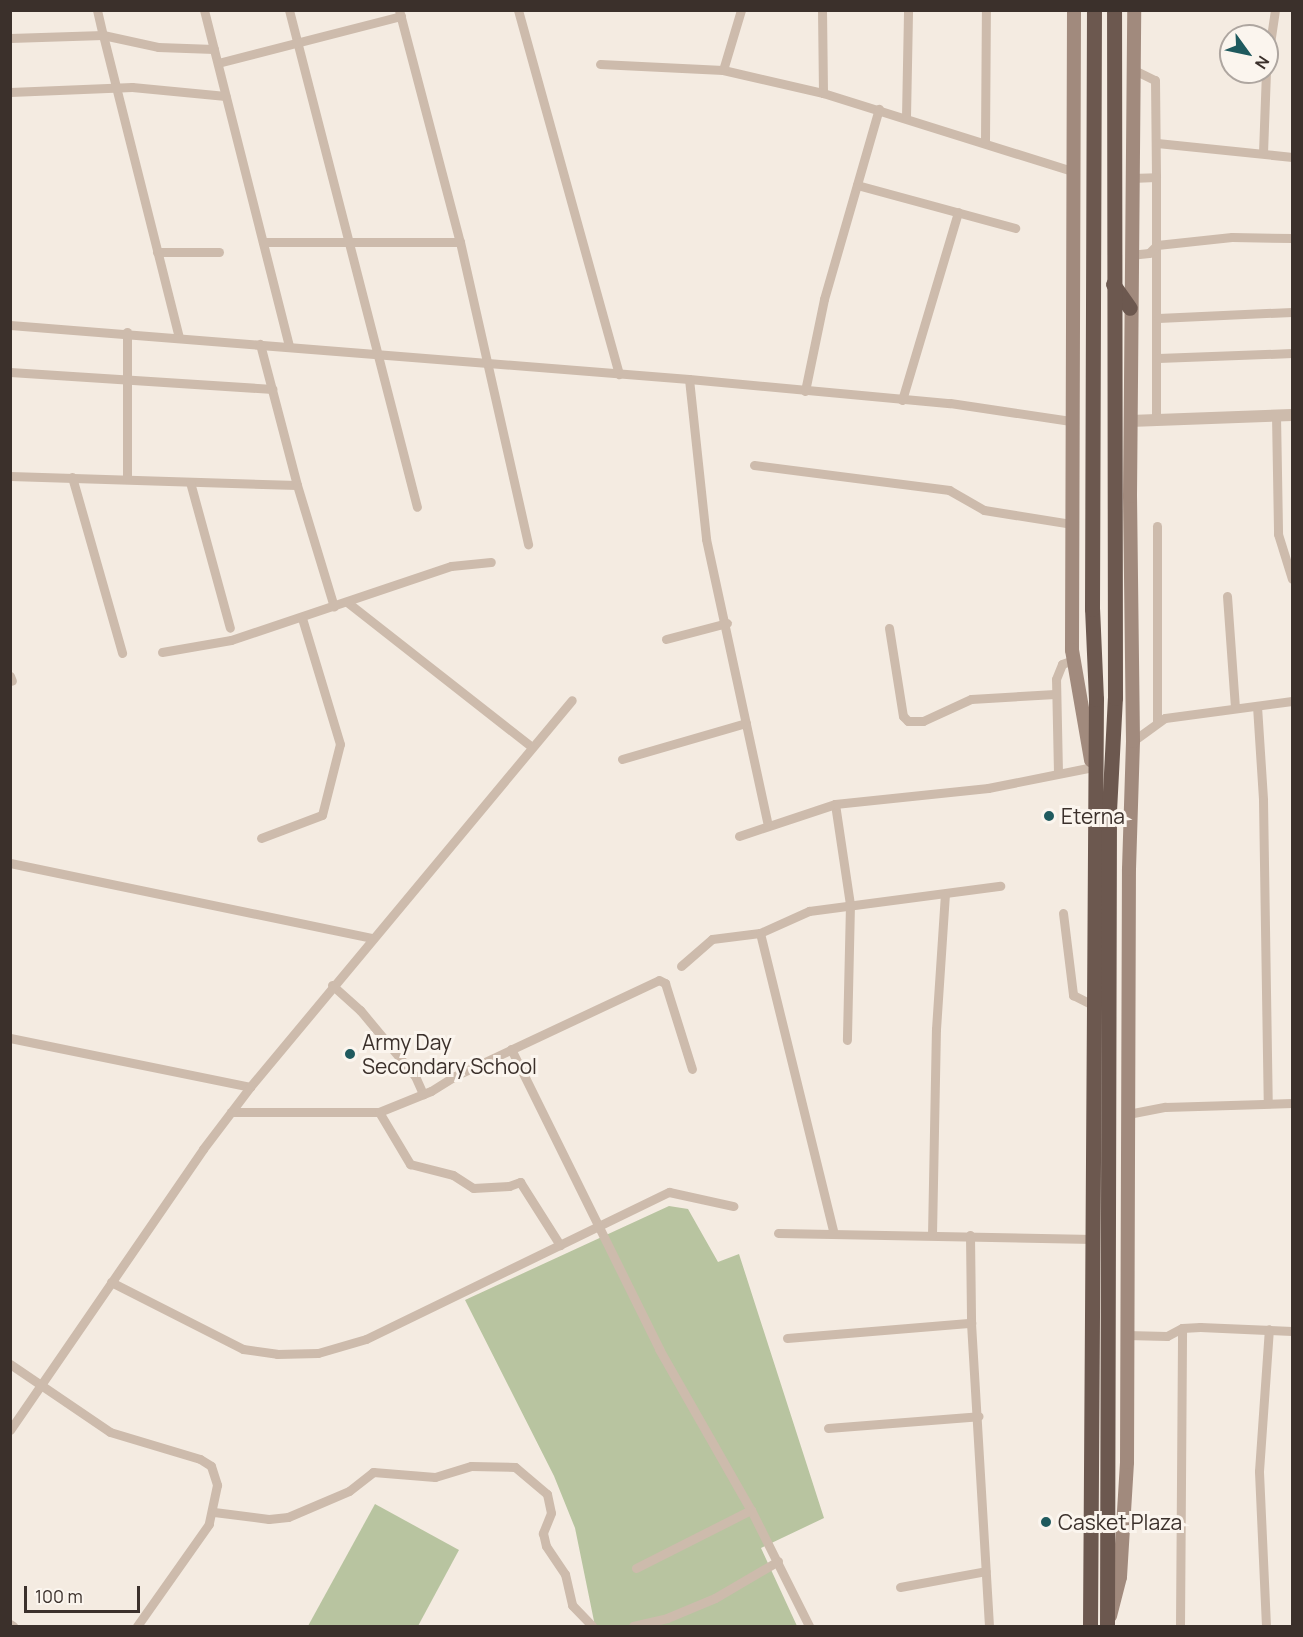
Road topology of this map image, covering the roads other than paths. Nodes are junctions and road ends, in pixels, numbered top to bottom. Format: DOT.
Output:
graph roads {
  1 [pos="97,10"];
  2 [pos="204,10"];
  3 [pos="289,10"];
  4 [pos="518,10"];
  5 [pos="741,10"];
  6 [pos="822,10"];
  7 [pos="908,10"];
  8 [pos="986,10"];
  9 [pos="1074,10"];
  10 [pos="1094,10"];
  11 [pos="1114,10"];
  12 [pos="1134,10"];
  13 [pos="400,13"];
  14 [pos="103,35"];
  15 [pos="10,38"];
  16 [pos="298,45"];
  17 [pos="214,49"];
  18 [pos="218,63"];
  19 [pos="600,64"];
  20 [pos="1132,69"];
  21 [pos="723,70"];
  22 [pos="1266,84"];
  23 [pos="116,88"];
  24 [pos="10,92"];
  25 [pos="823,93"];
  26 [pos="226,96"];
  27 [pos="879,109"];
  28 [pos="906,117"];
  29 [pos="985,141"];
  30 [pos="1156,143"];
  31 [pos="1263,153"];
  32 [pos="1293,157"];
  33 [pos="1072,171"];
  34 [pos="1156,177"];
  35 [pos="1131,178"];
  36 [pos="857,185"];
  37 [pos="958,212"];
  38 [pos="1015,228"];
  39 [pos="1293,238"];
  40 [pos="349,241"];
  41 [pos="263,242"];
  42 [pos="460,242"];
  43 [pos="1157,245"];
  44 [pos="157,252"];
  45 [pos="219,252"];
  46 [pos="1130,255"];
  47 [pos="1113,284"];
  48 [pos="1130,308"];
  49 [pos="1293,312"];
  50 [pos="1158,318"];
  51 [pos="10,324"];
  52 [pos="127,332"];
  53 [pos="179,338"];
  54 [pos="260,344"];
  55 [pos="290,346"];
  56 [pos="1293,353"];
  57 [pos="377,354"];
  58 [pos="1158,358"];
  59 [pos="485,364"];
  60 [pos="10,372"];
  61 [pos="619,374"];
  62 [pos="127,377"];
  63 [pos="689,379"];
  64 [pos="272,389"];
  65 [pos="805,391"];
  66 [pos="902,400"];
  67 [pos="1276,415"];
  68 [pos="1293,415"];
  69 [pos="1156,420"];
  70 [pos="1071,421"];
  71 [pos="1130,422"];
  72 [pos="754,465"];
  73 [pos="10,476"];
  74 [pos="72,477"];
  75 [pos="127,478"];
  76 [pos="190,482"];
  77 [pos="297,485"];
  78 [pos="417,507"];
  79 [pos="1071,524"];
  80 [pos="1158,526"];
  81 [pos="528,544"];
  82 [pos="491,562"];
  83 [pos="1293,579"];
  84 [pos="1227,596"];
  85 [pos="347,602"];
  86 [pos="334,607"];
  87 [pos="302,618"];
  88 [pos="727,623"];
  89 [pos="230,628"];
  90 [pos="889,628"];
  91 [pos="666,639"];
  92 [pos="162,652"];
  93 [pos="122,653"];
  94 [pos="1073,660"];
  95 [pos="1055,694"];
  96 [pos="572,700"];
  97 [pos="1293,701"];
  98 [pos="1257,706"];
  99 [pos="1235,707"];
  100 [pos="1157,721"];
  101 [pos="746,723"];
  102 [pos="1133,741"];
  103 [pos="532,747"];
  104 [pos="622,759"];
  105 [pos="1093,767"];
  106 [pos="1058,773"];
  107 [pos="835,804"];
  108 [pos="768,825"];
  109 [pos="739,836"];
  110 [pos="261,838"];
  111 [pos="10,863"];
  112 [pos="1000,885"];
  113 [pos="945,894"];
  114 [pos="850,904"];
  115 [pos="1063,913"];
  116 [pos="760,933"];
  117 [pos="371,938"];
  118 [pos="681,966"];
  119 [pos="332,985"];
  120 [pos="1091,1004"];
  121 [pos="10,1038"];
  122 [pos="847,1040"];
  123 [pos="511,1049"];
  124 [pos="692,1069"];
  125 [pos="250,1087"];
  126 [pos="423,1094"];
  127 [pos="1268,1103"];
  128 [pos="1293,1103"];
  129 [pos="231,1112"];
  130 [pos="379,1112"];
  131 [pos="1128,1114"];
  132 [pos="733,1206"];
  133 [pos="599,1226"];
  134 [pos="778,1233"];
  135 [pos="834,1234"];
  136 [pos="932,1235"];
  137 [pos="970,1235"];
  138 [pos="1092,1239"];
  139 [pos="560,1245"];
  140 [pos="111,1282"];
  141 [pos="971,1323"];
  142 [pos="1182,1328"];
  143 [pos="1269,1329"];
  144 [pos="1293,1331"];
  145 [pos="1126,1335"];
  146 [pos="787,1338"];
  147 [pos="10,1364"];
  148 [pos="40,1385"];
  149 [pos="979,1416"];
  150 [pos="828,1428"];
  151 [pos="10,1430"];
  152 [pos="751,1510"];
  153 [pos="214,1512"];
  154 [pos="778,1561"];
  155 [pos="636,1568"];
  156 [pos="986,1571"];
  157 [pos="900,1587"];
  158 [pos="137,1626"];
  159 [pos="592,1626"];
  160 [pos="633,1626"];
  161 [pos="809,1626"];
  162 [pos="989,1626"];
  163 [pos="1090,1626"];
  164 [pos="1107,1626"];
  165 [pos="1180,1626"];
  166 [pos="1266,1626"];
  1 -- 14 [label="street"];
  2 -- 17 [label="street"];
  3 -- 16 [label="street"];
  4 -- 61 [label="street"];
  5 -- 21 [label="street"];
  6 -- 25 [label="street"];
  7 -- 28 [label="street"];
  8 -- 29 [label="street"];
  9 -- 33 [label="main road"];
  10 -- 105 [label="highway"];
  11 -- 47 [label="highway"];
  12 -- 20 [label="main road"];
  13 -- 16 [label="street"];
  13 -- 42 [label="street"];
  14 -- 15 [label="street"];
  14 -- 17 [label="street"];
  14 -- 23 [label="street"];
  16 -- 18 [label="street"];
  16 -- 40 [label="street"];
  17 -- 18 [label="street"];
  18 -- 26 [label="street"];
  19 -- 21 [label="street"];
  20 -- 30 [label="street"];
  20 -- 35 [label="main road"];
  21 -- 25 [label="street"];
  22 -- 31 [label="street"];
  23 -- 24 [label="street"];
  23 -- 26 [label="street"];
  23 -- 44 [label="street"];
  25 -- 27 [label="street"];
  26 -- 41 [label="street"];
  27 -- 28 [label="street"];
  27 -- 36 [label="street"];
  28 -- 29 [label="street"];
  29 -- 33 [label="street"];
  30 -- 31 [label="street"];
  30 -- 34 [label="street"];
  31 -- 32 [label="street"];
  33 -- 70 [label="main road"];
  34 -- 35 [label="street"];
  34 -- 43 [label="street"];
  35 -- 46 [label="main road"];
  36 -- 37 [label="street"];
  36 -- 65 [label="street"];
  37 -- 38 [label="street"];
  37 -- 66 [label="street"];
  39 -- 43 [label="street"];
  40 -- 41 [label="street"];
  40 -- 42 [label="street"];
  40 -- 57 [label="street"];
  41 -- 55 [label="street"];
  42 -- 59 [label="street"];
  43 -- 46 [label="street"];
  43 -- 50 [label="street"];
  44 -- 45 [label="street"];
  44 -- 53 [label="street"];
  46 -- 48 [label="main road"];
  47 -- 48 [label="highway"];
  47 -- 164 [label="highway"];
  48 -- 71 [label="main road"];
  49 -- 50 [label="street"];
  50 -- 58 [label="street"];
  51 -- 52 [label="street"];
  52 -- 53 [label="street"];
  52 -- 62 [label="street"];
  53 -- 54 [label="street"];
  54 -- 55 [label="street"];
  54 -- 64 [label="street"];
  55 -- 57 [label="street"];
  56 -- 58 [label="street"];
  57 -- 59 [label="street"];
  57 -- 78 [label="street"];
  58 -- 69 [label="street"];
  59 -- 61 [label="street"];
  59 -- 81 [label="street"];
  60 -- 62 [label="street"];
  61 -- 63 [label="street"];
  62 -- 64 [label="street"];
  62 -- 75 [label="street"];
  63 -- 65 [label="street"];
  63 -- 88 [label="street"];
  64 -- 77 [label="street"];
  65 -- 66 [label="street"];
  66 -- 70 [label="street"];
  67 -- 68 [label="street"];
  67 -- 69 [label="street"];
  67 -- 83 [label="street"];
  69 -- 71 [label="street"];
  70 -- 79 [label="main road"];
  71 -- 102 [label="main road"];
  72 -- 79 [label="street"];
  73 -- 74 [label="street"];
  74 -- 75 [label="street"];
  74 -- 93 [label="street"];
  75 -- 76 [label="street"];
  76 -- 77 [label="street"];
  76 -- 89 [label="street"];
  77 -- 86 [label="street"];
  79 -- 94 [label="main road"];
  80 -- 100 [label="street"];
  82 -- 85 [label="street"];
  84 -- 99 [label="street"];
  85 -- 86 [label="street"];
  85 -- 103 [label="street"];
  86 -- 87 [label="street"];
  87 -- 92 [label="street"];
  87 -- 110 [label="street"];
  88 -- 91 [label="street"];
  88 -- 101 [label="street"];
  90 -- 95 [label="street"];
  94 -- 95 [label="street"];
  94 -- 105 [label="main road"];
  95 -- 106 [label="street"];
  96 -- 103 [label="street"];
  97 -- 98 [label="street"];
  98 -- 99 [label="street"];
  98 -- 127 [label="street"];
  99 -- 100 [label="street"];
  100 -- 102 [label="street"];
  101 -- 104 [label="street"];
  101 -- 108 [label="street"];
  102 -- 131 [label="main road"];
  103 -- 117 [label="street"];
  105 -- 106 [label="street"];
  105 -- 120 [label="highway"];
  106 -- 107 [label="street"];
  107 -- 108 [label="street"];
  107 -- 114 [label="street"];
  108 -- 109 [label="street"];
  111 -- 117 [label="street"];
  112 -- 113 [label="street"];
  113 -- 114 [label="street"];
  113 -- 136 [label="street"];
  114 -- 116 [label="street"];
  114 -- 122 [label="street"];
  115 -- 120 [label="street"];
  116 -- 118 [label="street"];
  116 -- 135 [label="street"];
  117 -- 119 [label="street"];
  119 -- 125 [label="street"];
  119 -- 126 [label="street"];
  120 -- 138 [label="highway"];
  121 -- 125 [label="street"];
  123 -- 124 [label="street"];
  123 -- 126 [label="street"];
  123 -- 133 [label="street"];
  125 -- 129 [label="street"];
  126 -- 130 [label="street"];
  127 -- 128 [label="street"];
  127 -- 131 [label="street"];
  129 -- 130 [label="street"];
  129 -- 140 [label="street"];
  130 -- 139 [label="street"];
  131 -- 145 [label="main road"];
  132 -- 133 [label="street"];
  133 -- 139 [label="street"];
  133 -- 152 [label="street"];
  134 -- 135 [label="street"];
  135 -- 136 [label="street"];
  136 -- 137 [label="street"];
  137 -- 138 [label="street"];
  137 -- 141 [label="street"];
  138 -- 163 [label="highway"];
  139 -- 140 [label="street"];
  140 -- 148 [label="street"];
  141 -- 146 [label="street"];
  141 -- 149 [label="street"];
  142 -- 143 [label="street"];
  142 -- 145 [label="street"];
  142 -- 165 [label="street"];
  143 -- 144 [label="street"];
  143 -- 166 [label="street"];
  145 -- 164 [label="main road"];
  147 -- 148 [label="street"];
  148 -- 151 [label="street"];
  148 -- 153 [label="street"];
  149 -- 150 [label="street"];
  149 -- 156 [label="street"];
  152 -- 154 [label="street"];
  152 -- 155 [label="street"];
  153 -- 158 [label="street"];
  153 -- 159 [label="street"];
  154 -- 160 [label="street"];
  154 -- 161 [label="street"];
  156 -- 157 [label="street"];
  156 -- 162 [label="street"];
}
